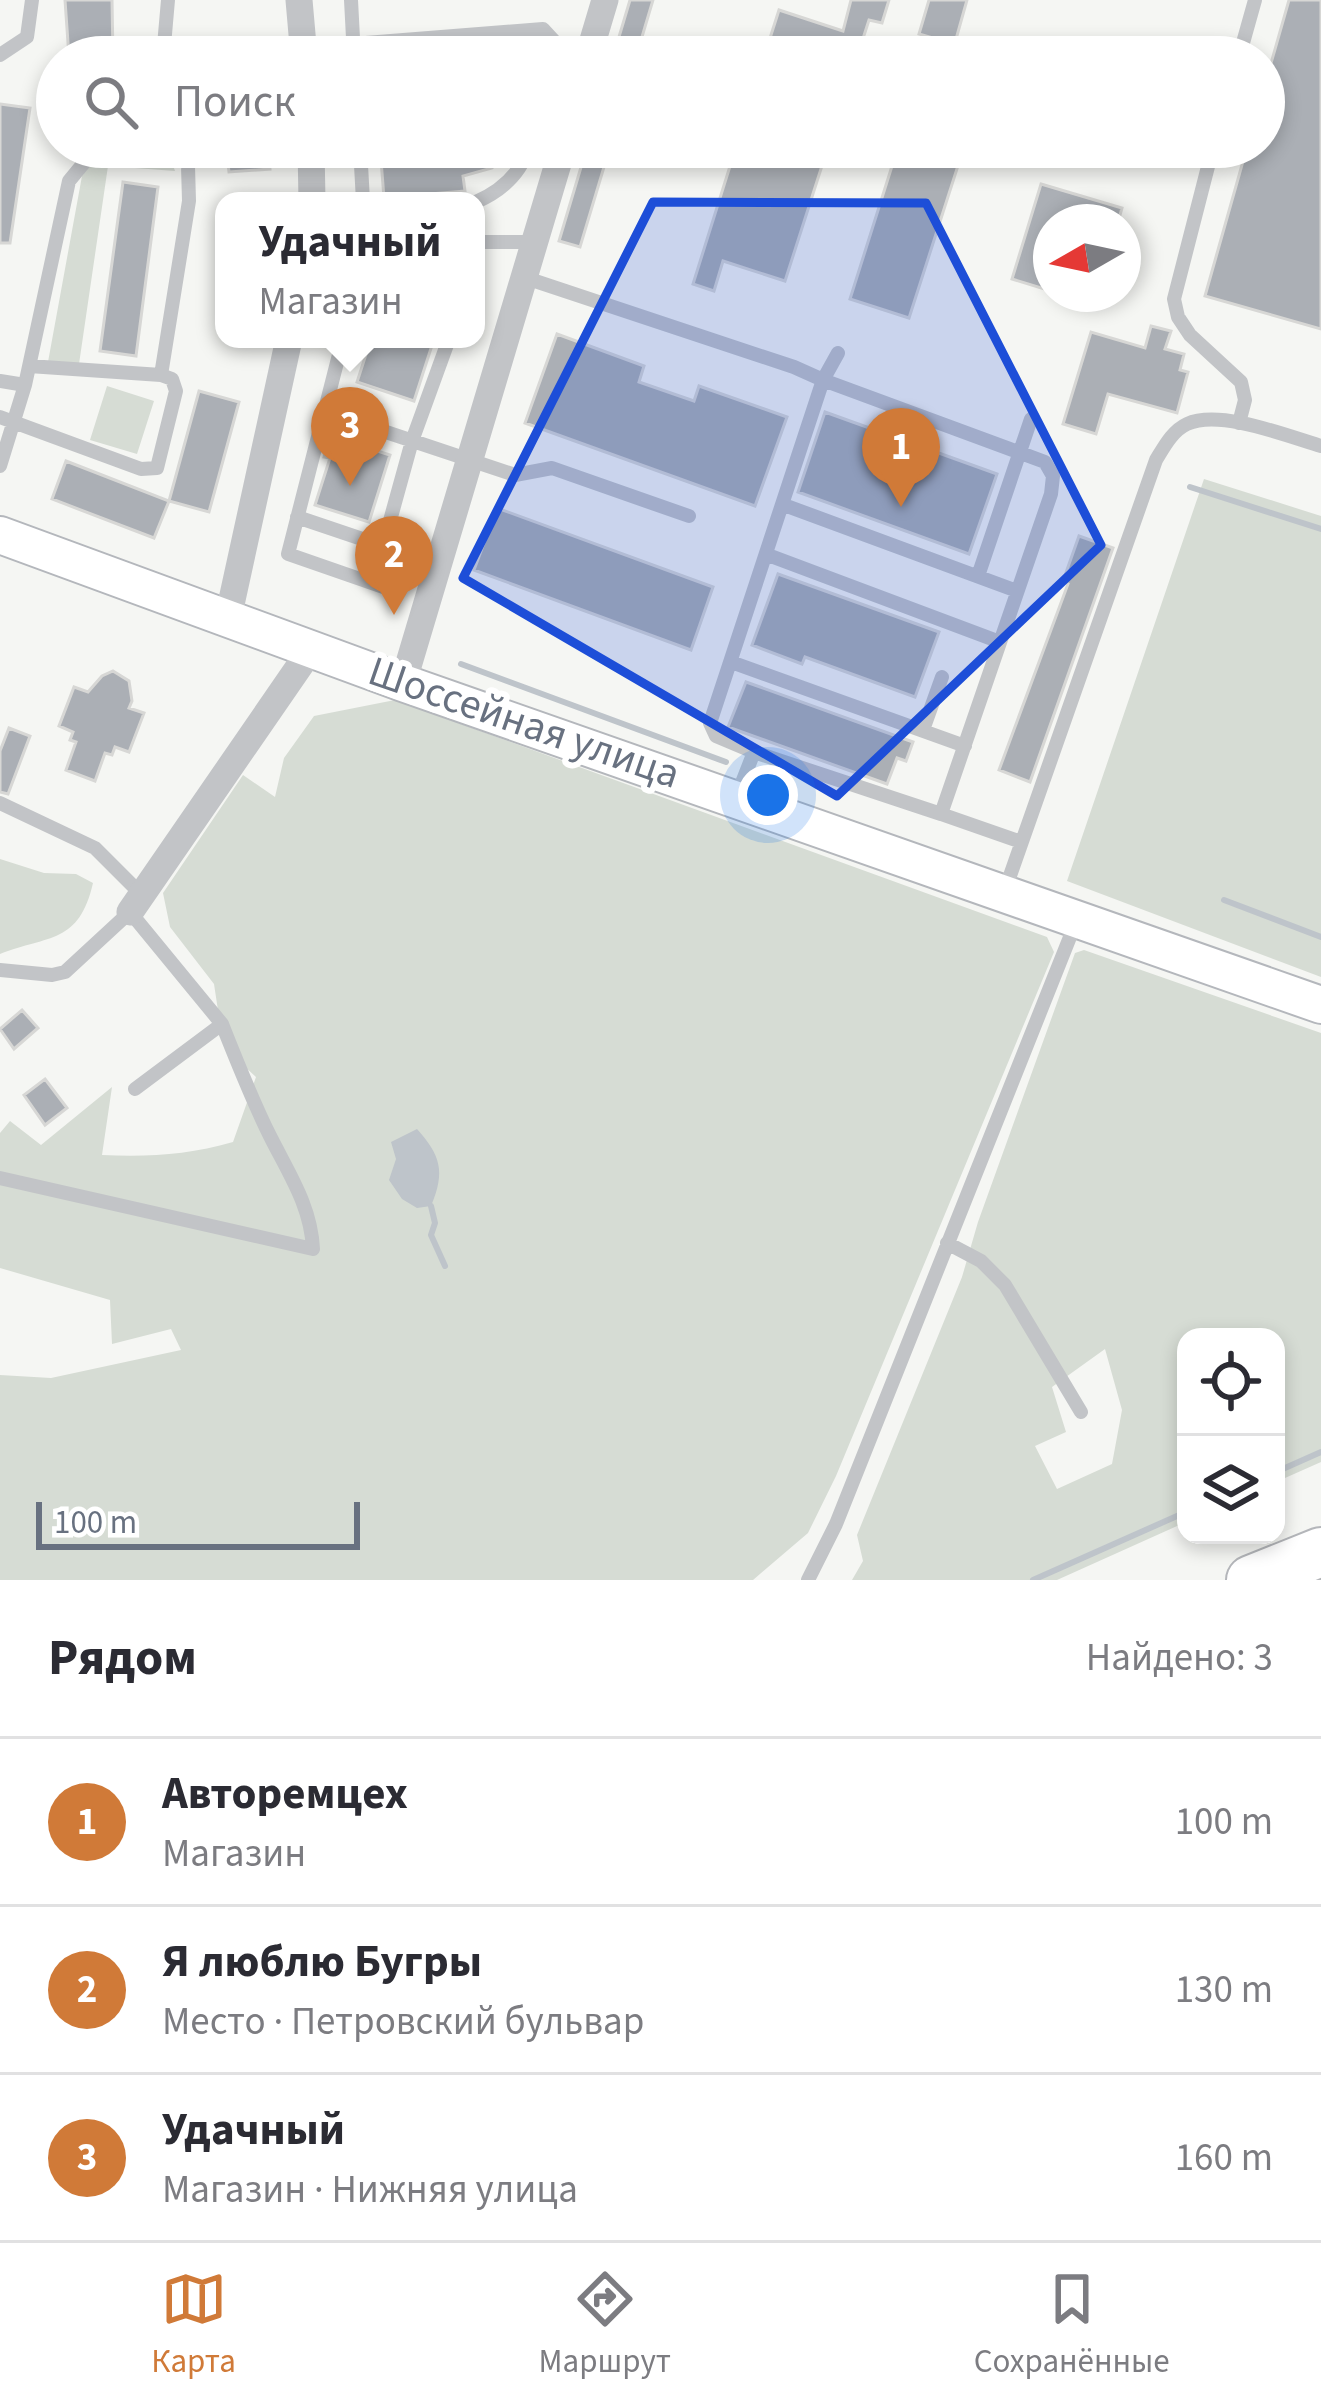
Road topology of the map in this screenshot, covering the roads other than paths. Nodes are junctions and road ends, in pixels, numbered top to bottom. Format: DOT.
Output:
graph roads {
  1 [pos="32,0"];
  2 [pos="168,0"];
  3 [pos="299,0"];
  4 [pos="351,0"];
  5 [pos="605,0"];
  6 [pos="1255,0"];
  7 [pos="165,36"];
  8 [pos="302,36"];
  9 [pos="352,36"];
  10 [pos="480,36"];
  11 [pos="550,36"];
  12 [pos="595,36"];
  13 [pos="1245,36"];
  14 [pos="0,56"];
  15 [pos="80,168"];
  16 [pos="188,168"];
  17 [pos="521,168"];
  18 [pos="557,168"];
  19 [pos="1208,168"];
  20 [pos="485,196"];
  21 [pos="536,242"];
  22 [pos="485,245"];
  23 [pos="526,278"];
  24 [pos="287,348"];
  25 [pos="341,348"];
  26 [pos="446,348"];
  27 [pos="838,353"];
  28 [pos="28,366"];
  29 [pos="161,375"];
  30 [pos="823,380"];
  31 [pos="0,381"];
  32 [pos="25,386"];
  33 [pos="326,412"];
  34 [pos="7,419"];
  35 [pos="1031,419"];
  36 [pos="1239,423"];
  37 [pos="412,441"];
  38 [pos="1321,446"];
  39 [pos="1022,454"];
  40 [pos="472,460"];
  41 [pos="0,466"];
  42 [pos="784,505"];
  43 [pos="689,516"];
  44 [pos="297,518"];
  45 [pos="0,536"];
  46 [pos="768,555"];
  47 [pos="977,576"];
  48 [pos="383,587"];
  49 [pos="1018,591"];
  50 [pos="228,618"];
  51 [pos="1000,642"];
  52 [pos="312,648"];
  53 [pos="731,662"];
  54 [pos="942,677"];
  55 [pos="403,683"];
  56 [pos="923,730"];
  57 [pos="965,746"];
  58 [pos="754,752"];
  59 [pos="736,798"];
  60 [pos="0,803"];
  61 [pos="941,814"];
  62 [pos="1021,842"];
  63 [pos="1004,892"];
  64 [pos="136,904"];
  65 [pos="1078,917"];
  66 [pos="0,970"];
  67 [pos="1321,1005"];
  68 [pos="222,1024"];
  69 [pos="136,1089"];
  70 [pos="0,1178"];
  71 [pos="947,1243"];
  72 [pos="1082,1412"];
  73 [pos="1321,1552"];
  74 [pos="808,1580"];
  75 [pos="1251,1580"];
  1 -- 14 [label="lane"];
  2 -- 7 [label="lane"];
  3 -- 8 [label="street"];
  4 -- 9 [label="lane"];
  5 -- 12 [label="street"];
  6 -- 13 [label="lane"];
  10 -- 11 [label="lane"];
  15 -- 28 [label="lane"];
  16 -- 29 [label="lane"];
  17 -- 20 [label="lane"];
  18 -- 21 [label="street"];
  19 -- 36 [label="lane"];
  21 -- 22 [label="lane"];
  21 -- 23 [label="street"];
  23 -- 30 [label="lane"];
  23 -- 40 [label="street"];
  24 -- 50 [label="street"];
  25 -- 33 [label="lane"];
  26 -- 37 [label="lane"];
  27 -- 30 [label="lane"];
  28 -- 29 [label="lane"];
  28 -- 32 [label="lane"];
  29 -- 34 [label="lane"];
  30 -- 39 [label="lane"];
  30 -- 42 [label="lane"];
  31 -- 32 [label="lane"];
  32 -- 34 [label="lane"];
  33 -- 37 [label="lane"];
  33 -- 44 [label="lane"];
  34 -- 41 [label="lane"];
  35 -- 39 [label="lane"];
  36 -- 38 [label="lane"];
  36 -- 62 [label="lane"];
  37 -- 40 [label="lane"];
  37 -- 44 [label="lane"];
  39 -- 47 [label="lane"];
  39 -- 49 [label="lane"];
  40 -- 43 [label="lane"];
  40 -- 55 [label="street"];
  42 -- 46 [label="lane"];
  42 -- 47 [label="lane"];
  44 -- 48 [label="lane"];
  45 -- 50 [label="main road, Шоссейная улица"];
  46 -- 51 [label="lane"];
  46 -- 53 [label="lane"];
  47 -- 49 [label="lane"];
  49 -- 51 [label="lane"];
  50 -- 52 [label="main road, Шоссейная улица"];
  51 -- 57 [label="lane"];
  52 -- 55 [label="main road, Шоссейная улица"];
  52 -- 64 [label="street"];
  53 -- 56 [label="lane"];
  53 -- 58 [label="lane"];
  54 -- 56 [label="lane"];
  55 -- 59 [label="main road, Шоссейная улица"];
  56 -- 57 [label="lane"];
  57 -- 61 [label="lane"];
  58 -- 59 [label="lane"];
  58 -- 61 [label="lane"];
  59 -- 63 [label="main road, Шоссейная улица"];
  60 -- 64 [label="lane"];
  61 -- 62 [label="lane"];
  62 -- 63 [label="lane"];
  63 -- 65 [label="main road, Шоссейная улица"];
  64 -- 66 [label="lane"];
  64 -- 68 [label="lane"];
  65 -- 67 [label="main road, Шоссейная улица"];
  65 -- 71 [label="lane"];
  68 -- 69 [label="lane"];
  68 -- 70 [label="lane"];
  71 -- 72 [label="lane"];
  71 -- 74 [label="lane"];
  73 -- 75 [label="highway"];
}
